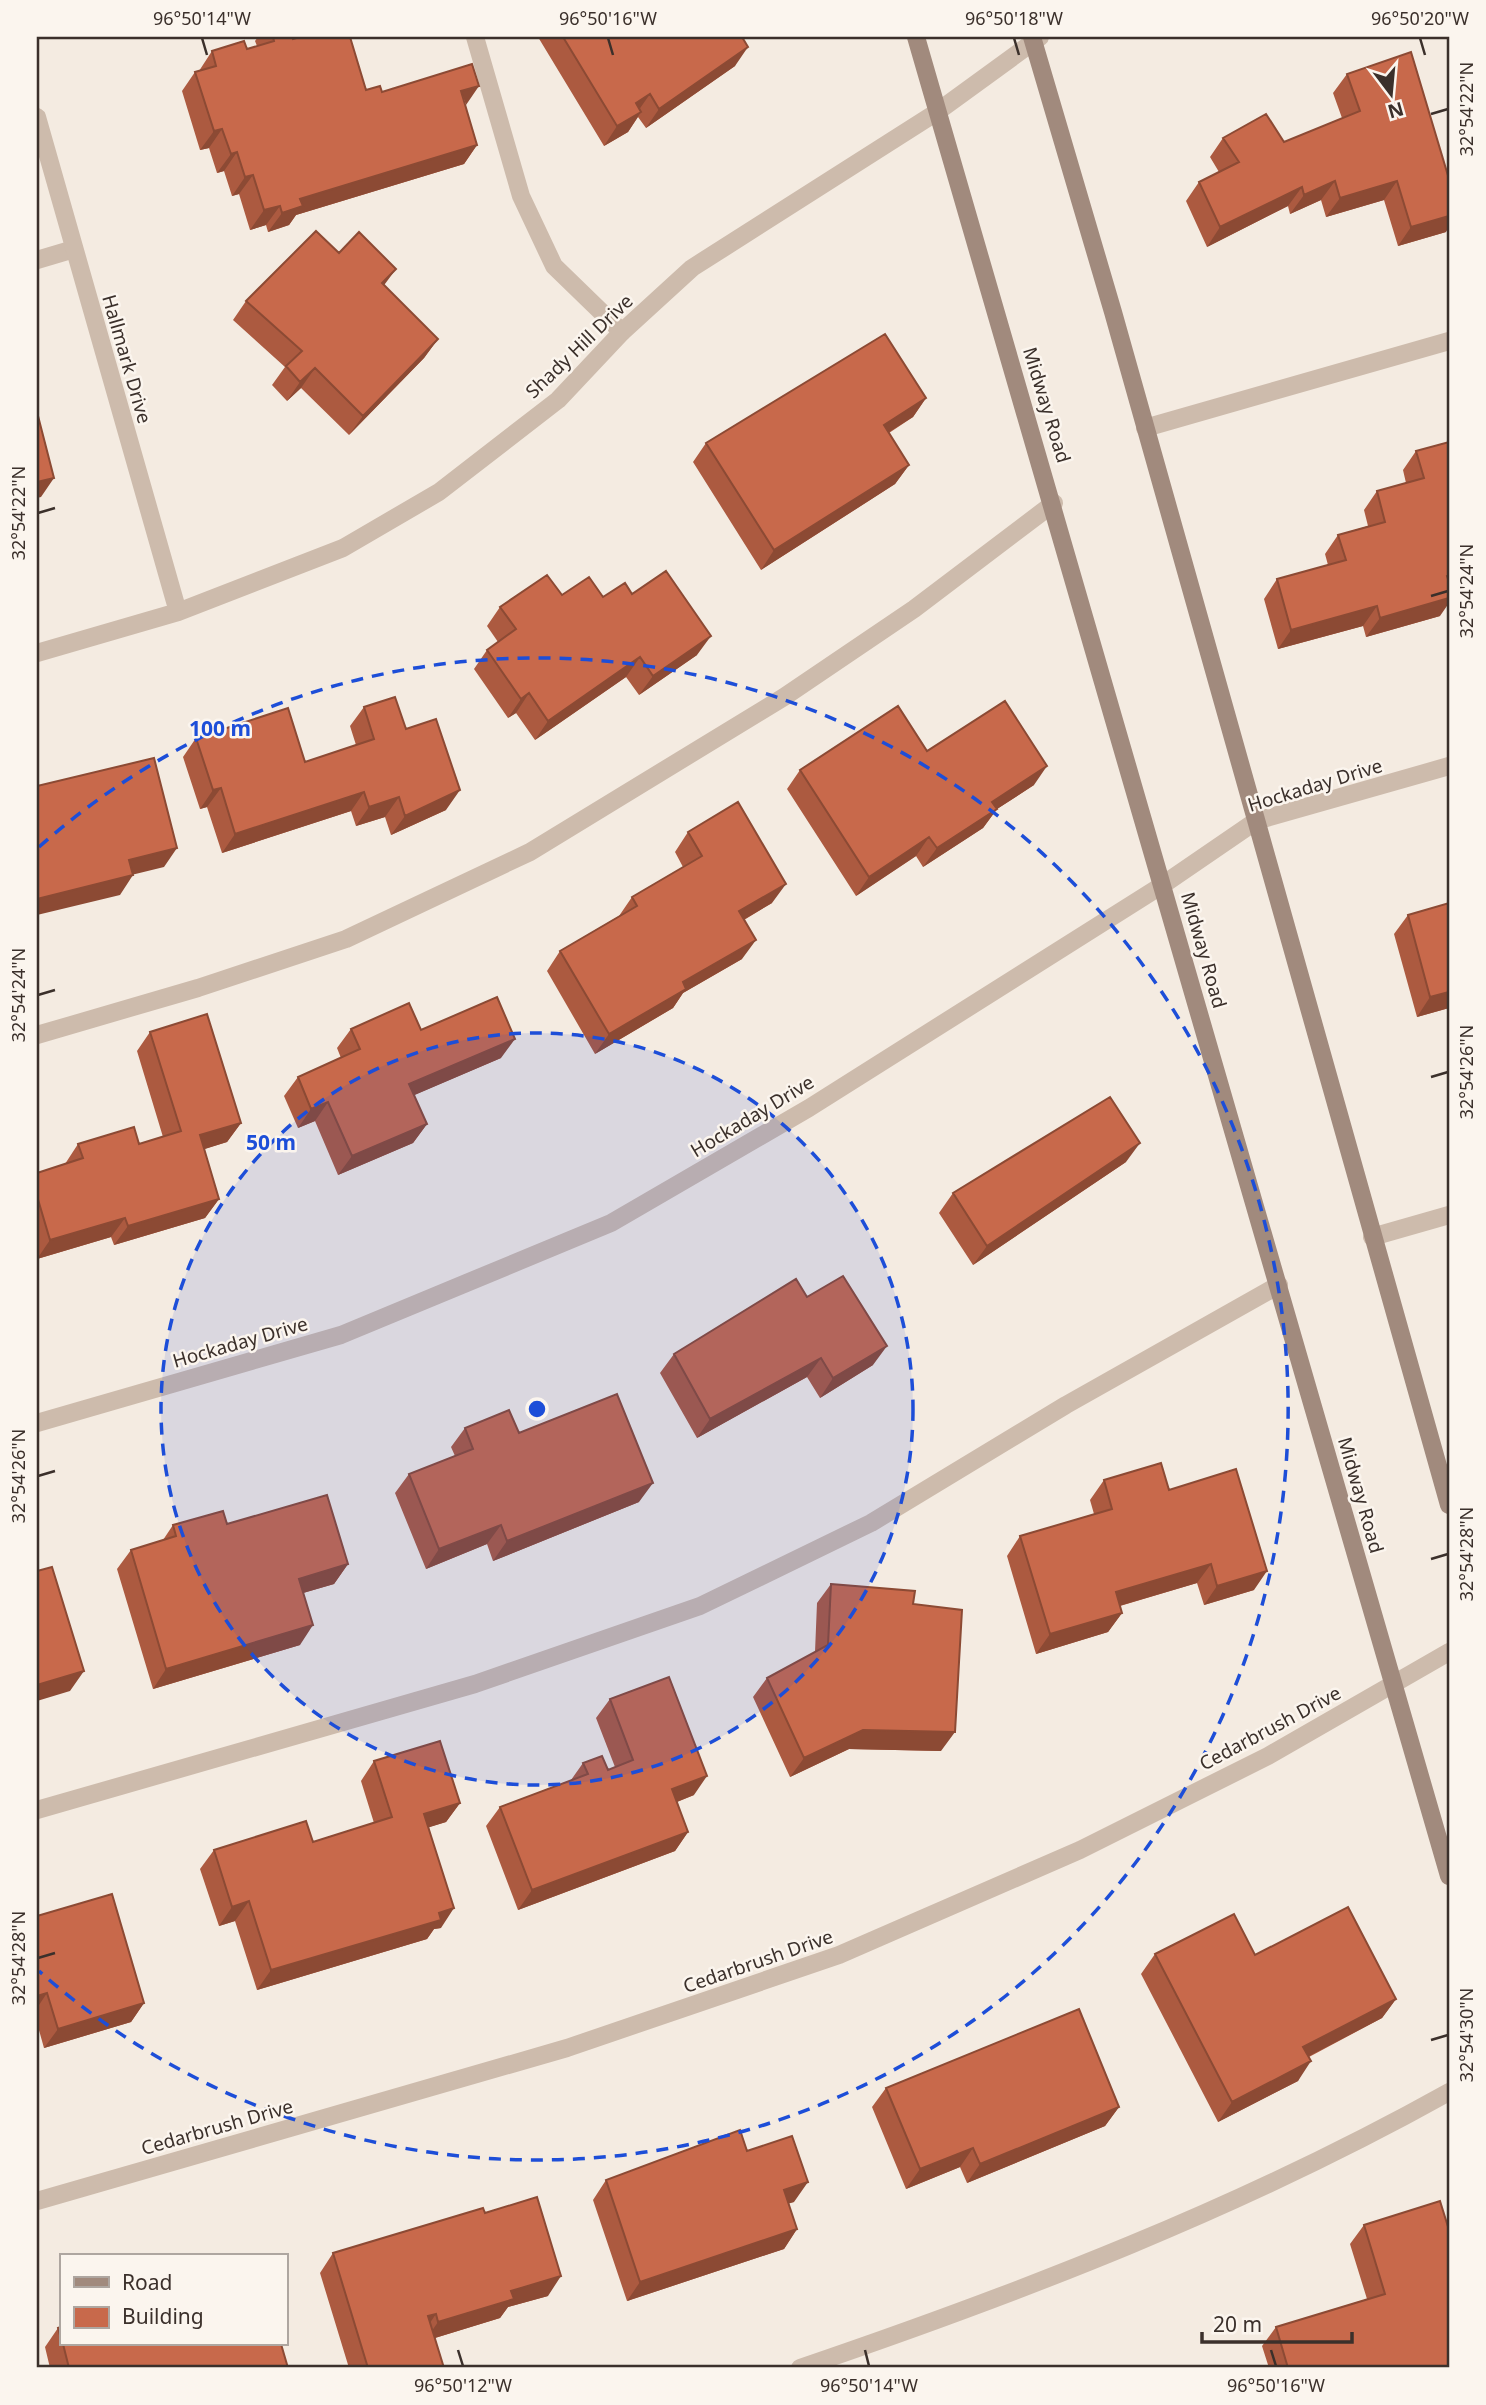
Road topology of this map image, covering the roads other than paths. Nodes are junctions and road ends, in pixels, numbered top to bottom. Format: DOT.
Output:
graph roads {
  1 [pos="475,37"];
  2 [pos="916,37"];
  3 [pos="1035,38"];
  4 [pos="937,112"];
  5 [pos="37,117"];
  6 [pos="74,249"];
  7 [pos="37,260"];
  8 [pos="622,332"];
  9 [pos="1449,341"];
  10 [pos="1146,428"];
  11 [pos="1054,503"];
  12 [pos="178,612"];
  13 [pos="37,653"];
  14 [pos="1449,766"];
  15 [pos="1256,821"];
  16 [pos="1164,884"];
  17 [pos="37,1035"];
  18 [pos="1449,1215"];
  19 [pos="1373,1237"];
  20 [pos="1279,1285"];
  21 [pos="37,1423"];
  22 [pos="1449,1505"];
  23 [pos="1449,1653"];
  24 [pos="1394,1685"];
  25 [pos="37,1810"];
  26 [pos="1449,1876"];
  27 [pos="1449,2092"];
  28 [pos="37,2201"];
  29 [pos="800,2368"];
  1 -- 8 [label="street"];
  2 -- 4 [label="main road, Midway Road"];
  3 -- 4 [label="street, Shady Hill Drive"];
  3 -- 10 [label="main road"];
  4 -- 8 [label="street, Shady Hill Drive"];
  4 -- 11 [label="main road, Midway Road"];
  5 -- 6 [label="street, Hallmark Drive"];
  6 -- 7 [label="street"];
  6 -- 12 [label="street, Hallmark Drive"];
  8 -- 12 [label="street, Shady Hill Drive"];
  9 -- 10 [label="street"];
  10 -- 15 [label="main road"];
  11 -- 16 [label="main road, Midway Road"];
  11 -- 17 [label="street"];
  12 -- 13 [label="street, Shady Hill Drive"];
  14 -- 15 [label="street, Hockaday Drive"];
  15 -- 16 [label="street, Hockaday Drive"];
  15 -- 19 [label="main road"];
  16 -- 20 [label="main road, Midway Road"];
  16 -- 21 [label="street, Hockaday Drive"];
  18 -- 19 [label="street"];
  19 -- 22 [label="main road"];
  20 -- 24 [label="main road, Midway Road"];
  20 -- 25 [label="street"];
  23 -- 24 [label="street, Cedarbrush Drive"];
  24 -- 26 [label="main road, Midway Road"];
  24 -- 28 [label="street, Cedarbrush Drive"];
  27 -- 29 [label="street"];
}
